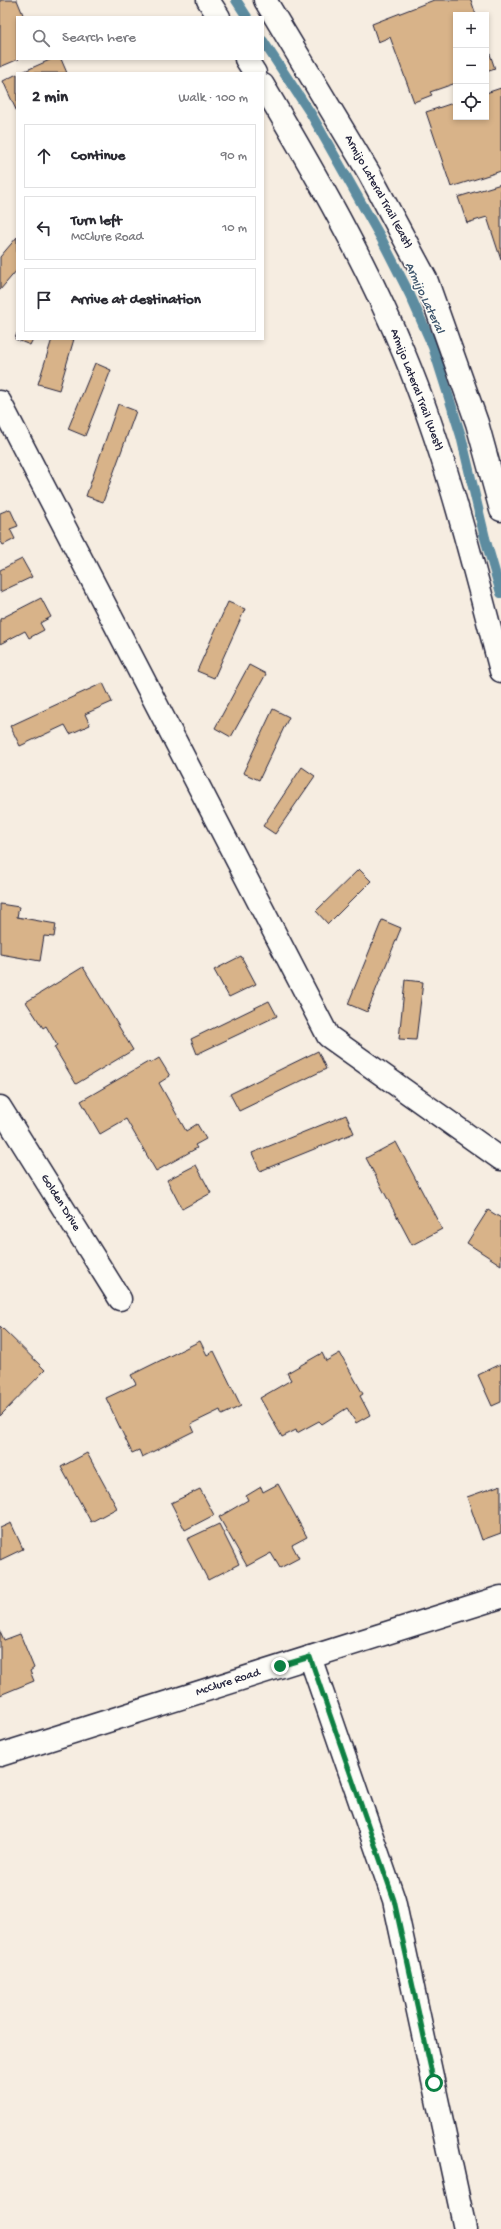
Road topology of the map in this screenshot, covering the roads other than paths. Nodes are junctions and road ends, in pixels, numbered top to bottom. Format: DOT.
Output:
graph roads {
  1 [pos="208,0"];
  2 [pos="265,0"];
  3 [pos="218,16"];
  4 [pos="247,60"];
  5 [pos="255,72"];
  6 [pos="264,87"];
  7 [pos="0,402"];
  8 [pos="501,510"];
  9 [pos="501,671"];
  10 [pos="0,1107"];
  11 [pos="501,1159"];
  12 [pos="120,1299"];
  13 [pos="501,1597"];
  14 [pos="310,1657"];
  15 [pos="0,1755"];
  16 [pos="465,2229"];
  1 -- 3 [label="street"];
  2 -- 8 [label="street, Armijo Lateral Trail (East)"];
  4 -- 5 [label="street"];
  6 -- 9 [label="street, Armijo Lateral Trail (West)"];
  7 -- 11 [label="street"];
  10 -- 12 [label="street, Golden Drive"];
  13 -- 14 [label="street, McClure Road"];
  14 -- 15 [label="street, McClure Road"];
  14 -- 16 [label="street"];
}
